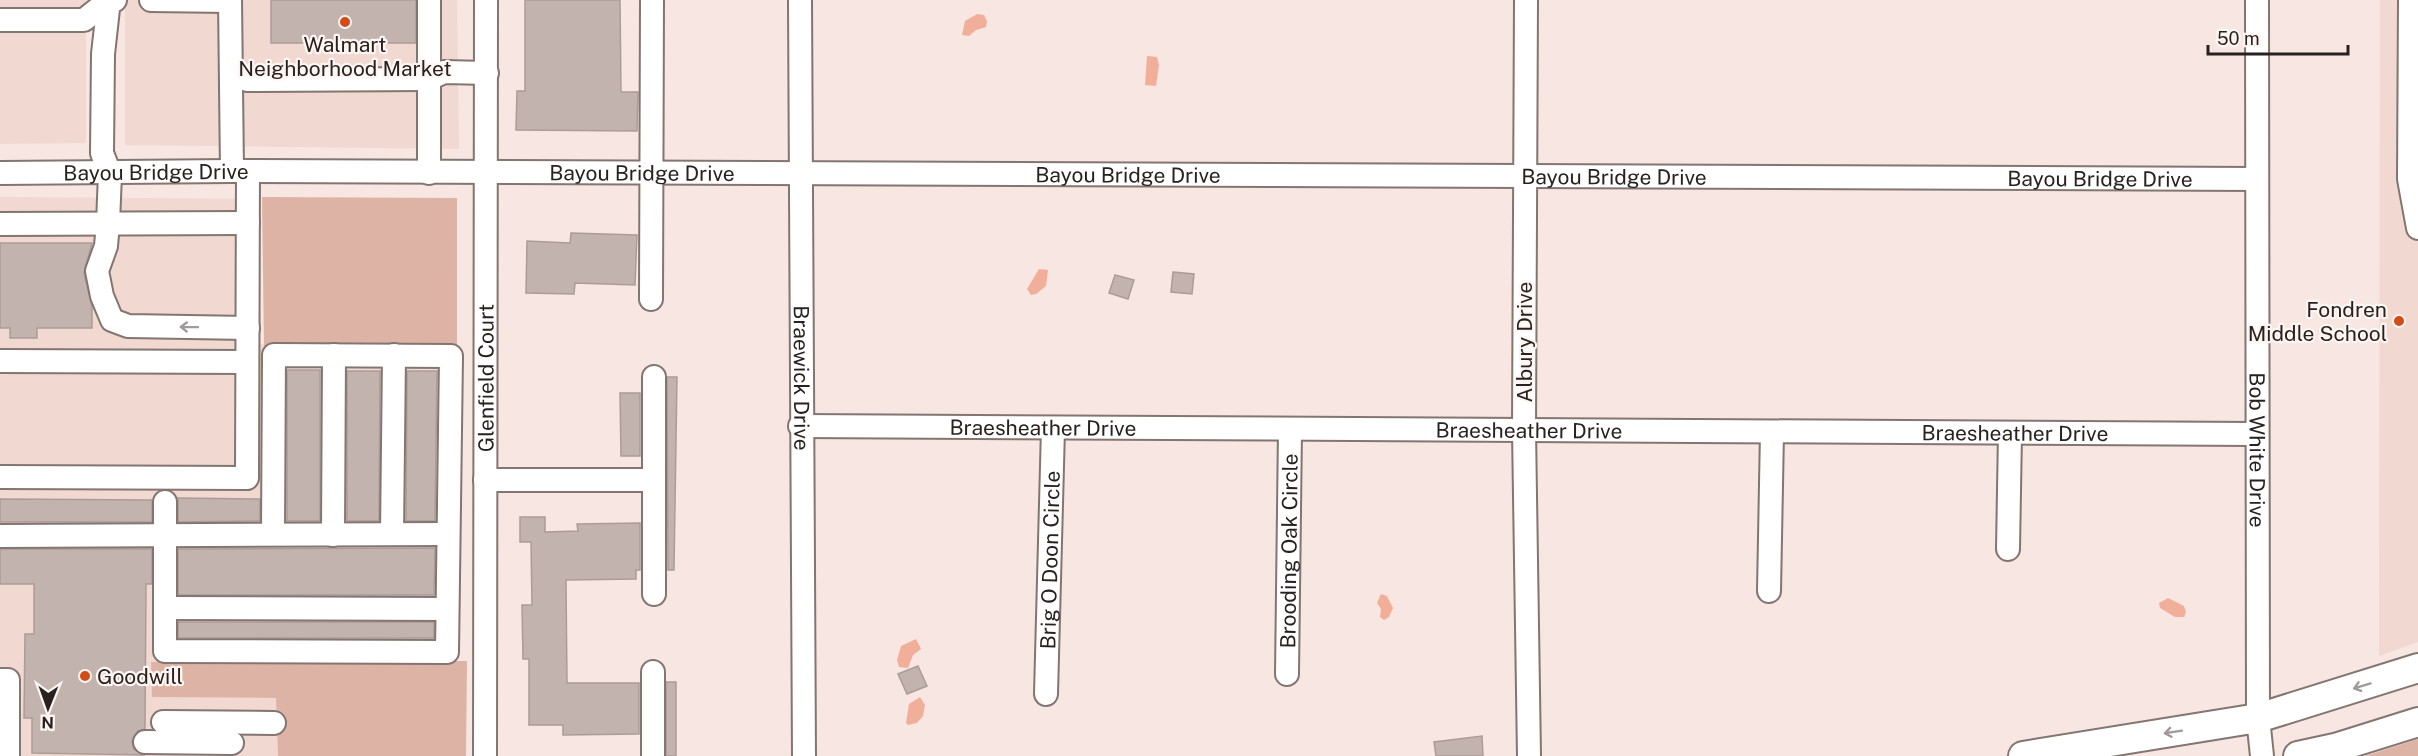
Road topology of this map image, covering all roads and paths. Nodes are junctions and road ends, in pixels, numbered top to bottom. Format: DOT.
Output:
graph roads {
  1 [pos="115,0"];
  2 [pos="151,0"];
  3 [pos="230,0"];
  4 [pos="429,0"];
  5 [pos="486,0"];
  6 [pos="652,0"];
  7 [pos="800,0"];
  8 [pos="1526,0"];
  9 [pos="2257,0"];
  10 [pos="2410,0"];
  11 [pos="100,3"];
  12 [pos="0,20"];
  13 [pos="487,74"];
  14 [pos="233,75"];
  15 [pos="429,79"];
  16 [pos="2414,157"];
  17 [pos="240,171"];
  18 [pos="0,173"];
  19 [pos="429,173"];
  20 [pos="485,173"];
  21 [pos="110,174"];
  22 [pos="651,174"];
  23 [pos="801,174"];
  24 [pos="1525,176"];
  25 [pos="2257,179"];
  26 [pos="108,223"];
  27 [pos="248,223"];
  28 [pos="0,224"];
  29 [pos="2418,228"];
  30 [pos="651,299"];
  31 [pos="248,328"];
  32 [pos="334,355"];
  33 [pos="394,356"];
  34 [pos="0,361"];
  35 [pos="248,362"];
  36 [pos="654,377"];
  37 [pos="800,426"];
  38 [pos="1053,428"];
  39 [pos="1290,429"];
  40 [pos="1524,430"];
  41 [pos="1772,432"];
  42 [pos="2010,433"];
  43 [pos="2256,434"];
  44 [pos="0,477"];
  45 [pos="485,480"];
  46 [pos="654,480"];
  47 [pos="165,502"];
  48 [pos="165,534"];
  49 [pos="273,534"];
  50 [pos="392,534"];
  51 [pos="448,534"];
  52 [pos="333,535"];
  53 [pos="0,536"];
  54 [pos="2008,549"];
  55 [pos="1769,591"];
  56 [pos="654,594"];
  57 [pos="165,608"];
  58 [pos="447,609"];
  59 [pos="2418,668"];
  60 [pos="653,672"];
  61 [pos="1287,674"];
  62 [pos="0,680"];
  63 [pos="1046,694"];
  64 [pos="2258,718"];
  65 [pos="163,722"];
  66 [pos="2418,722"];
  67 [pos="274,723"];
  68 [pos="232,741"];
  69 [pos="145,742"];
  70 [pos="8,756"];
  71 [pos="485,756"];
  72 [pos="653,756"];
  73 [pos="804,756"];
  74 [pos="1529,756"];
  75 [pos="2023,756"];
  76 [pos="2262,756"];
  77 [pos="2298,756"];
  1 -- 11 [label="street"];
  2 -- 3 [label="street"];
  3 -- 14 [label="street"];
  4 -- 15 [label="street"];
  5 -- 13 [label="street, Glenfield Court"];
  6 -- 22 [label="street"];
  7 -- 23 [label="street, Braewick Drive"];
  8 -- 24 [label="street, Albury Drive"];
  9 -- 25 [label="street, Bob White Drive"];
  10 -- 16 [label="street"];
  11 -- 12 [label="street"];
  11 -- 21 [label="street"];
  13 -- 15 [label="street"];
  13 -- 20 [label="street, Glenfield Court"];
  14 -- 15 [label="street"];
  14 -- 17 [label="street"];
  15 -- 19 [label="street"];
  16 -- 29 [label="street"];
  17 -- 19 [label="street, Bayou Bridge Drive"];
  17 -- 21 [label="street, Bayou Bridge Drive"];
  17 -- 27 [label="street"];
  18 -- 21 [label="street, Bayou Bridge Drive"];
  19 -- 20 [label="street, Bayou Bridge Drive"];
  20 -- 22 [label="street, Bayou Bridge Drive"];
  20 -- 45 [label="street, Glenfield Court"];
  21 -- 26 [label="street"];
  22 -- 23 [label="street, Bayou Bridge Drive"];
  22 -- 30 [label="street"];
  23 -- 24 [label="street, Bayou Bridge Drive"];
  23 -- 37 [label="street, Braewick Drive"];
  24 -- 25 [label="street, Bayou Bridge Drive"];
  24 -- 40 [label="street, Albury Drive"];
  25 -- 43 [label="street, Bob White Drive"];
  26 -- 27 [label="street"];
  26 -- 28 [label="street"];
  31 -- 26 [label="street, one-way"];
  27 -- 31 [label="street"];
  31 -- 35 [label="street"];
  32 -- 33 [label="street"];
  32 -- 49 [label="street"];
  32 -- 52 [label="street"];
  33 -- 50 [label="street"];
  33 -- 51 [label="street"];
  34 -- 35 [label="street"];
  35 -- 44 [label="street"];
  36 -- 46 [label="street"];
  37 -- 38 [label="street, Braesheather Drive"];
  37 -- 73 [label="street, Braewick Drive"];
  38 -- 39 [label="street, Braesheather Drive"];
  38 -- 63 [label="street, Brig O Doon Circle"];
  39 -- 40 [label="street, Braesheather Drive"];
  39 -- 61 [label="street, Brooding Oak Circle"];
  40 -- 41 [label="street, Braesheather Drive"];
  40 -- 74 [label="street, Albury Drive"];
  41 -- 42 [label="street, Braesheather Drive"];
  41 -- 55 [label="street"];
  42 -- 43 [label="street, Braesheather Drive"];
  42 -- 54 [label="street"];
  43 -- 64 [label="street, Bob White Drive"];
  45 -- 46 [label="street"];
  45 -- 71 [label="street, Glenfield Court"];
  46 -- 56 [label="street"];
  47 -- 48 [label="street"];
  48 -- 49 [label="street"];
  48 -- 53 [label="street"];
  48 -- 57 [label="street"];
  49 -- 52 [label="street"];
  50 -- 51 [label="street"];
  50 -- 52 [label="street"];
  51 -- 58 [label="street"];
  57 -- 58 [label="street"];
  57 -- 58 [label="street"];
  59 -- 64 [label="main road, one-way"];
  60 -- 72 [label="street"];
  62 -- 70 [label="street"];
  64 -- 75 [label="main road, one-way"];
  64 -- 76 [label="street, Bob White Drive"];
  65 -- 68 [label="street"];
  66 -- 77 [label="main road"];
  67 -- 68 [label="street"];
  68 -- 69 [label="street"];
}
